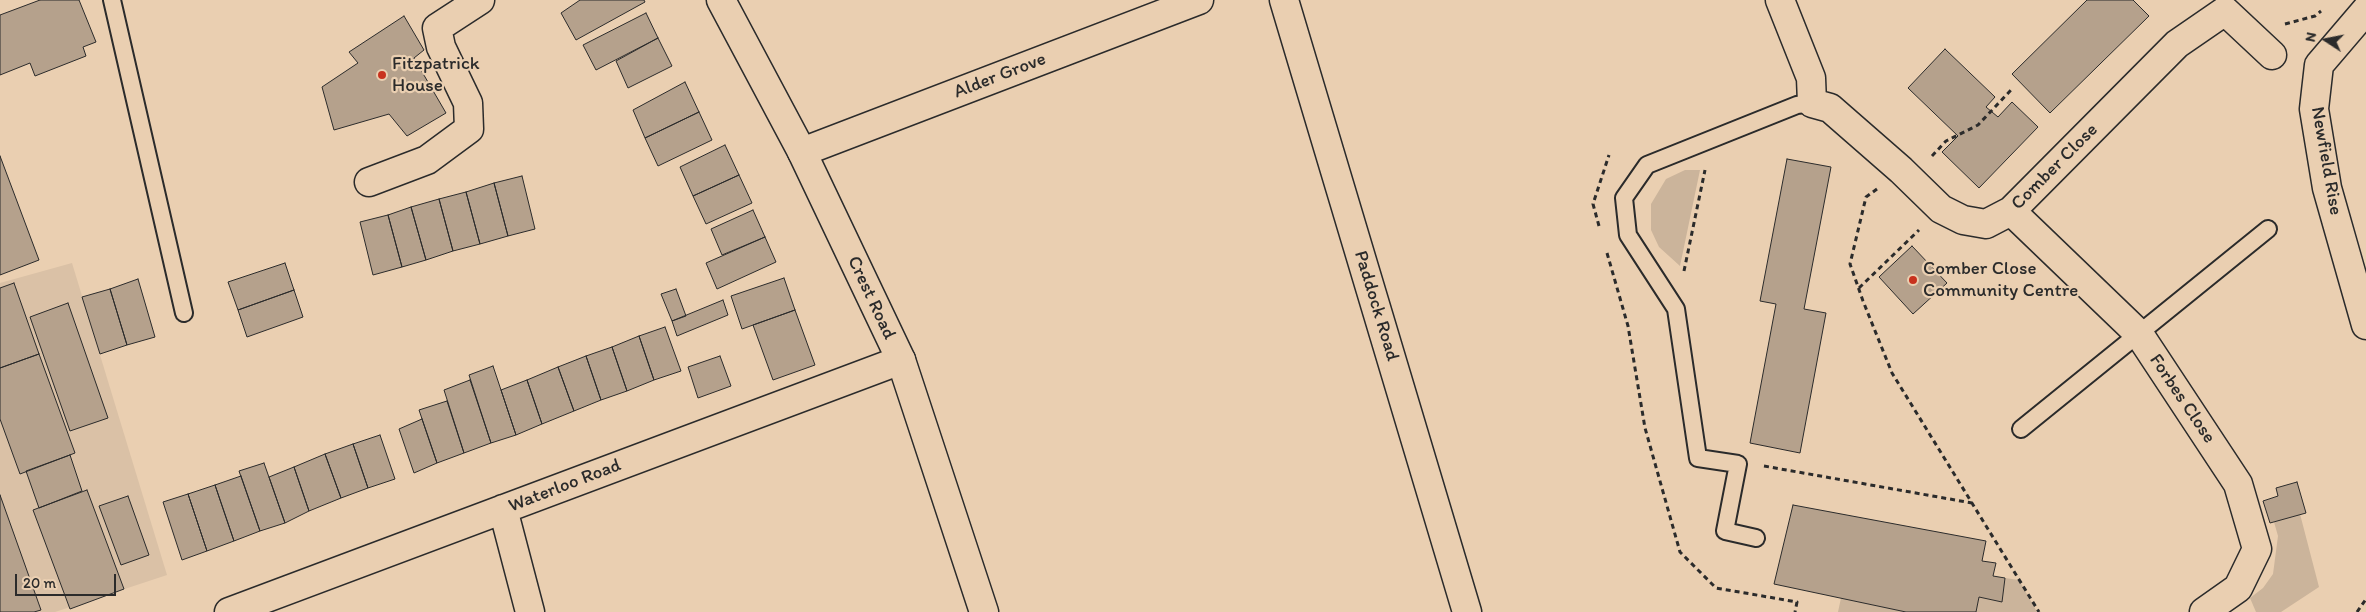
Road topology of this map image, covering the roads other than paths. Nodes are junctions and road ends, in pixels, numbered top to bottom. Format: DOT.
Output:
graph roads {
  1 [pos="112,0"];
  2 [pos="480,0"];
  3 [pos="722,0"];
  4 [pos="1199,0"];
  5 [pos="1284,0"];
  6 [pos="1780,0"];
  7 [pos="2366,10"];
  8 [pos="2272,55"];
  9 [pos="1812,103"];
  10 [pos="802,152"];
  11 [pos="368,182"];
  12 [pos="2011,211"];
  13 [pos="2268,229"];
  14 [pos="184,313"];
  15 [pos="2366,325"];
  16 [pos="2139,334"];
  17 [pos="901,360"];
  18 [pos="2021,429"];
  19 [pos="503,509"];
  20 [pos="1756,538"];
  21 [pos="229,612"];
  22 [pos="530,612"];
  23 [pos="984,612"];
  24 [pos="1467,612"];
  25 [pos="2204,612"];
  1 -- 14 [label="lane"];
  2 -- 11 [label="street"];
  3 -- 10 [label="street, Crest Road"];
  4 -- 10 [label="street, Alder Grove"];
  5 -- 24 [label="street, Paddock Road"];
  6 -- 9 [label="street"];
  7 -- 15 [label="street, Newfield Rise"];
  8 -- 12 [label="street, Comber Close"];
  9 -- 12 [label="street, Comber Close"];
  9 -- 20 [label="lane"];
  10 -- 17 [label="street, Crest Road"];
  12 -- 16 [label="street, Forbes Close"];
  13 -- 16 [label="lane"];
  16 -- 18 [label="lane"];
  16 -- 25 [label="street, Forbes Close"];
  17 -- 19 [label="street, Waterloo Road"];
  17 -- 23 [label="street, Crest Road"];
  19 -- 21 [label="street, Waterloo Road"];
  19 -- 22 [label="street"];
}
